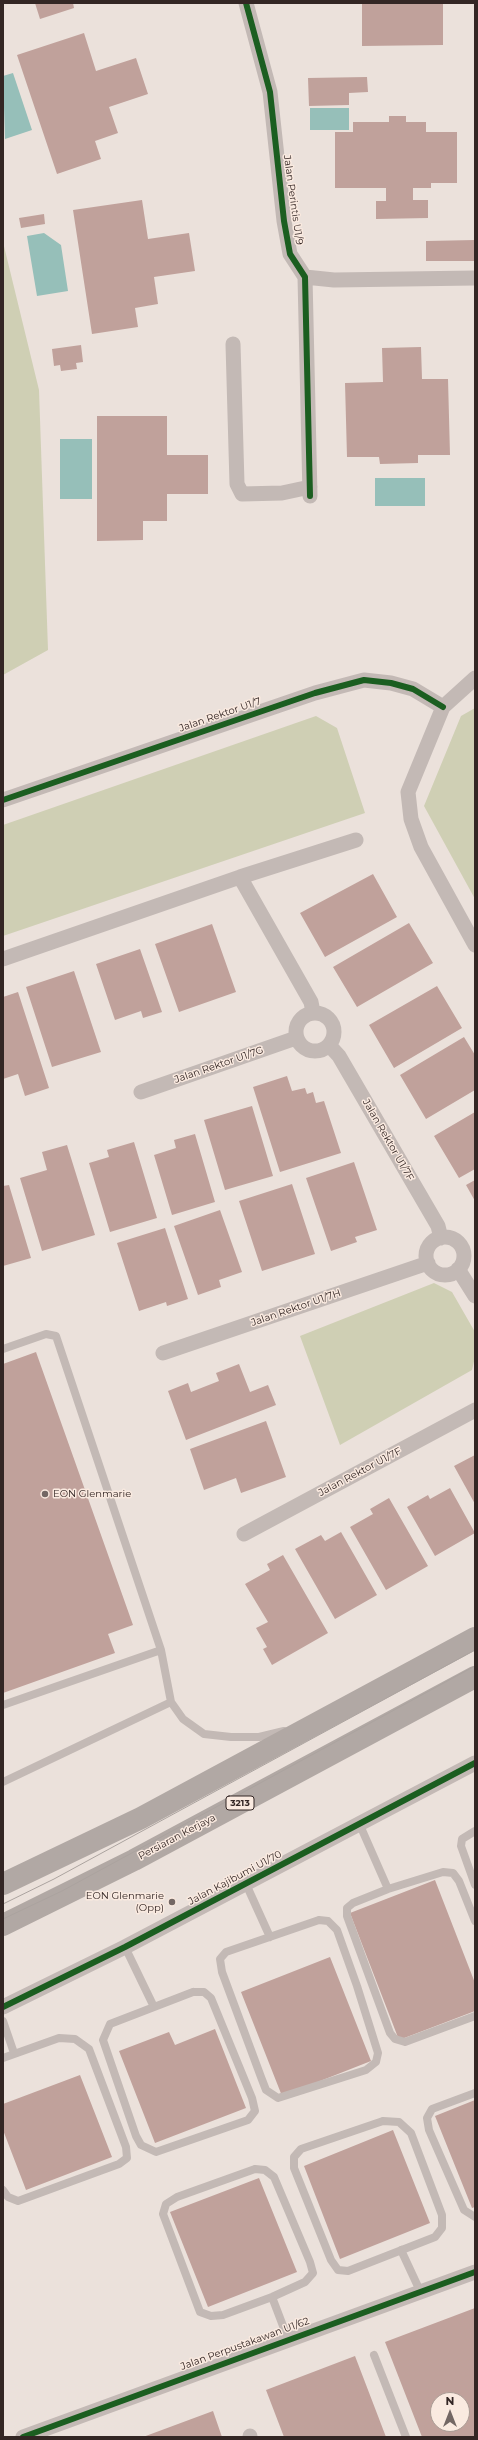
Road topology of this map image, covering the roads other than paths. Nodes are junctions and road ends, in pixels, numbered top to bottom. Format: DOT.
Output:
graph roads {
  1 [pos="246,3"];
  2 [pos="305,277"];
  3 [pos="475,278"];
  4 [pos="234,344"];
  5 [pos="475,678"];
  6 [pos="443,707"];
  7 [pos="3,800"];
  8 [pos="356,840"];
  9 [pos="240,877"];
  10 [pos="475,945"];
  11 [pos="3,959"];
  12 [pos="312,1012"];
  13 [pos="296,1038"];
  14 [pos="329,1045"];
  15 [pos="141,1092"];
  16 [pos="441,1238"];
  17 [pos="428,1263"];
  18 [pos="458,1269"];
  19 [pos="475,1296"];
  20 [pos="3,1349"];
  21 [pos="163,1353"];
  22 [pos="475,1410"];
  23 [pos="244,1534"];
  24 [pos="475,1638"];
  25 [pos="160,1650"];
  26 [pos="475,1677"];
  27 [pos="171,1702"];
  28 [pos="3,1705"];
  29 [pos="309,1726"];
  30 [pos="475,1763"];
  31 [pos="3,1782"];
  32 [pos="359,1823"];
  33 [pos="475,1831"];
  34 [pos="54,1860"];
  35 [pos="3,1884"];
  36 [pos="246,1884"];
  37 [pos="475,1885"];
  38 [pos="388,1889"];
  39 [pos="3,1892"];
  40 [pos="475,1921"];
  41 [pos="3,1925"];
  42 [pos="270,1937"];
  43 [pos="125,1947"];
  44 [pos="3,2007"];
  45 [pos="154,2007"];
  46 [pos="475,2016"];
  47 [pos="3,2021"];
  48 [pos="14,2053"];
  49 [pos="3,2058"];
  50 [pos="475,2094"];
  51 [pos="3,2190"];
  52 [pos="475,2217"];
  53 [pos="401,2250"];
  54 [pos="475,2272"];
  55 [pos="420,2293"];
  56 [pos="272,2297"];
  57 [pos="288,2339"];
  58 [pos="374,2355"];
  59 [pos="23,2437"];
  60 [pos="406,2437"];
  1 -- 2 [label="street, Jalan Perintis U1/9"];
  2 -- 3 [label="street"];
  2 -- 4 [label="street"];
  5 -- 6 [label="street"];
  6 -- 7 [label="street, Jalan Rektor U1/7"];
  6 -- 10 [label="street"];
  8 -- 9 [label="street"];
  9 -- 11 [label="street"];
  9 -- 12 [label="street"];
  12 -- 13 [label="street"];
  12 -- 14 [label="street"];
  13 -- 14 [label="street"];
  13 -- 15 [label="street, Jalan Rektor U1/7G"];
  14 -- 16 [label="street, Jalan Rektor U1/7F"];
  16 -- 17 [label="street"];
  16 -- 18 [label="street"];
  17 -- 18 [label="street"];
  17 -- 21 [label="street, Jalan Rektor U1/7H"];
  18 -- 19 [label="street"];
  20 -- 25 [label="lane"];
  22 -- 23 [label="street, Jalan Rektor U1/7F"];
  24 -- 29 [label="main road"];
  25 -- 27 [label="lane"];
  25 -- 28 [label="lane"];
  26 -- 41 [label="main road, Persiaran Kerjaya / 3213"];
  27 -- 29 [label="lane"];
  27 -- 31 [label="lane"];
  29 -- 34 [label="main road"];
  30 -- 32 [label="street, Jalan Kajibumi U1/70"];
  32 -- 36 [label="street, Jalan Kajibumi U1/70"];
  32 -- 38 [label="lane"];
  33 -- 37 [label="lane"];
  34 -- 35 [label="main road"];
  34 -- 39 [label="main road"];
  36 -- 42 [label="lane"];
  36 -- 43 [label="street, Jalan Kajibumi U1/70"];
  38 -- 40 [label="lane"];
  38 -- 46 [label="lane"];
  42 -- 42 [label="lane"];
  43 -- 44 [label="street, Jalan Kajibumi U1/70"];
  43 -- 45 [label="lane"];
  45 -- 45 [label="lane"];
  47 -- 48 [label="lane"];
  48 -- 49 [label="lane"];
  48 -- 51 [label="lane"];
  50 -- 52 [label="lane"];
  53 -- 53 [label="lane"];
  53 -- 55 [label="lane"];
  54 -- 55 [label="street, Jalan Perpustakawan U1/62"];
  55 -- 57 [label="street, Jalan Perpustakawan U1/62"];
  56 -- 56 [label="lane"];
  56 -- 57 [label="lane"];
  57 -- 59 [label="street, Jalan Perpustakawan U1/62"];
  58 -- 60 [label="lane"];
}
